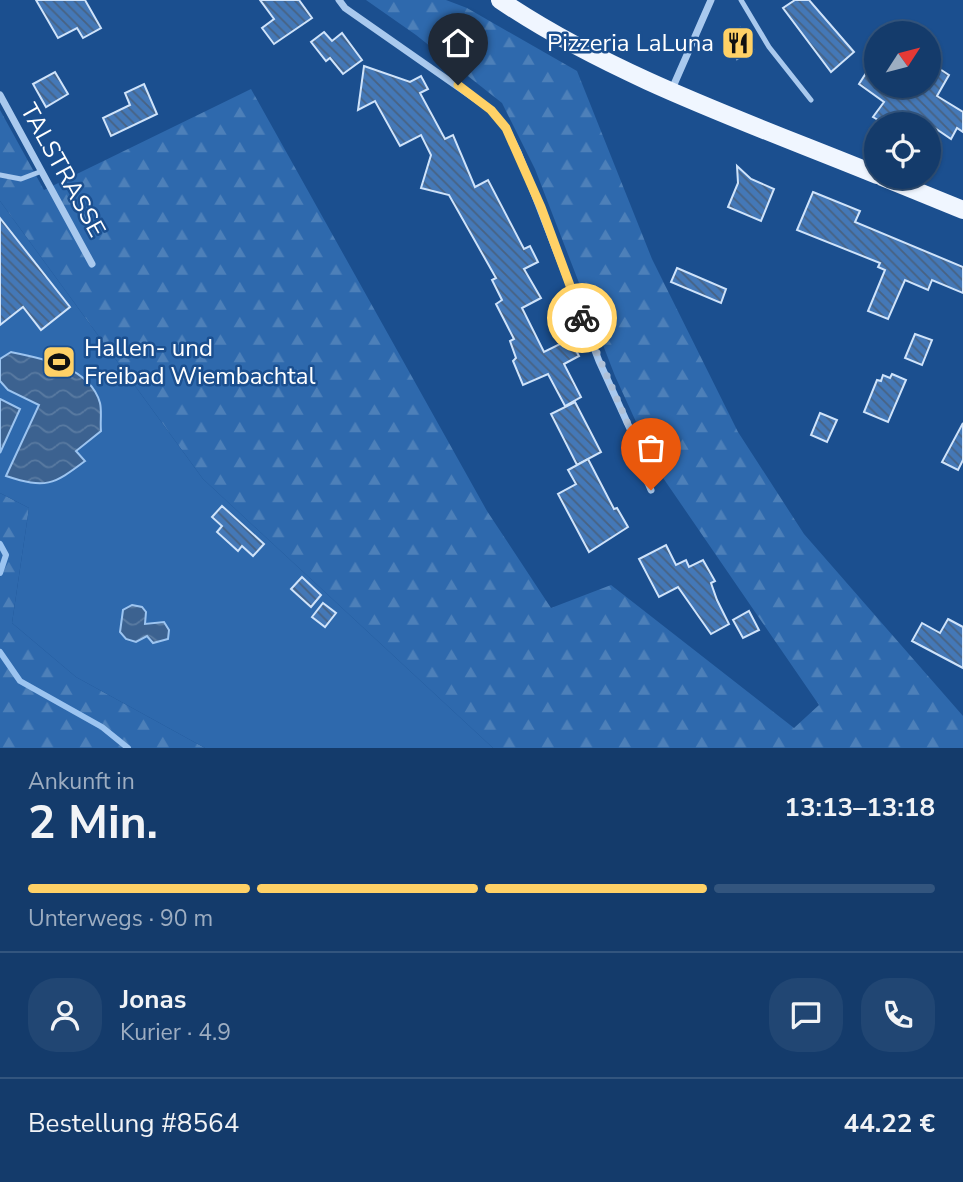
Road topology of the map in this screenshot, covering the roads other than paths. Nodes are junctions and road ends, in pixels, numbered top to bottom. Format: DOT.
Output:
graph roads {
  1 [pos="339,0"];
  2 [pos="500,0"];
  3 [pos="711,0"];
  4 [pos="741,0"];
  5 [pos="671,89"];
  6 [pos="0,95"];
  7 [pos="811,100"];
  8 [pos="864,170"];
  9 [pos="43,171"];
  10 [pos="0,175"];
  11 [pos="911,189"];
  12 [pos="963,210"];
  13 [pos="92,264"];
  14 [pos="651,490"];
  1 -- 14 [label="street"];
  2 -- 5 [label="main road"];
  3 -- 5 [label="street"];
  4 -- 7 [label="lane"];
  5 -- 8 [label="main road"];
  6 -- 9 [label="street, TALSTRASSE"];
  9 -- 10 [label="lane"];
  9 -- 13 [label="street, TALSTRASSE"];
  11 -- 12 [label="main road"];
}
